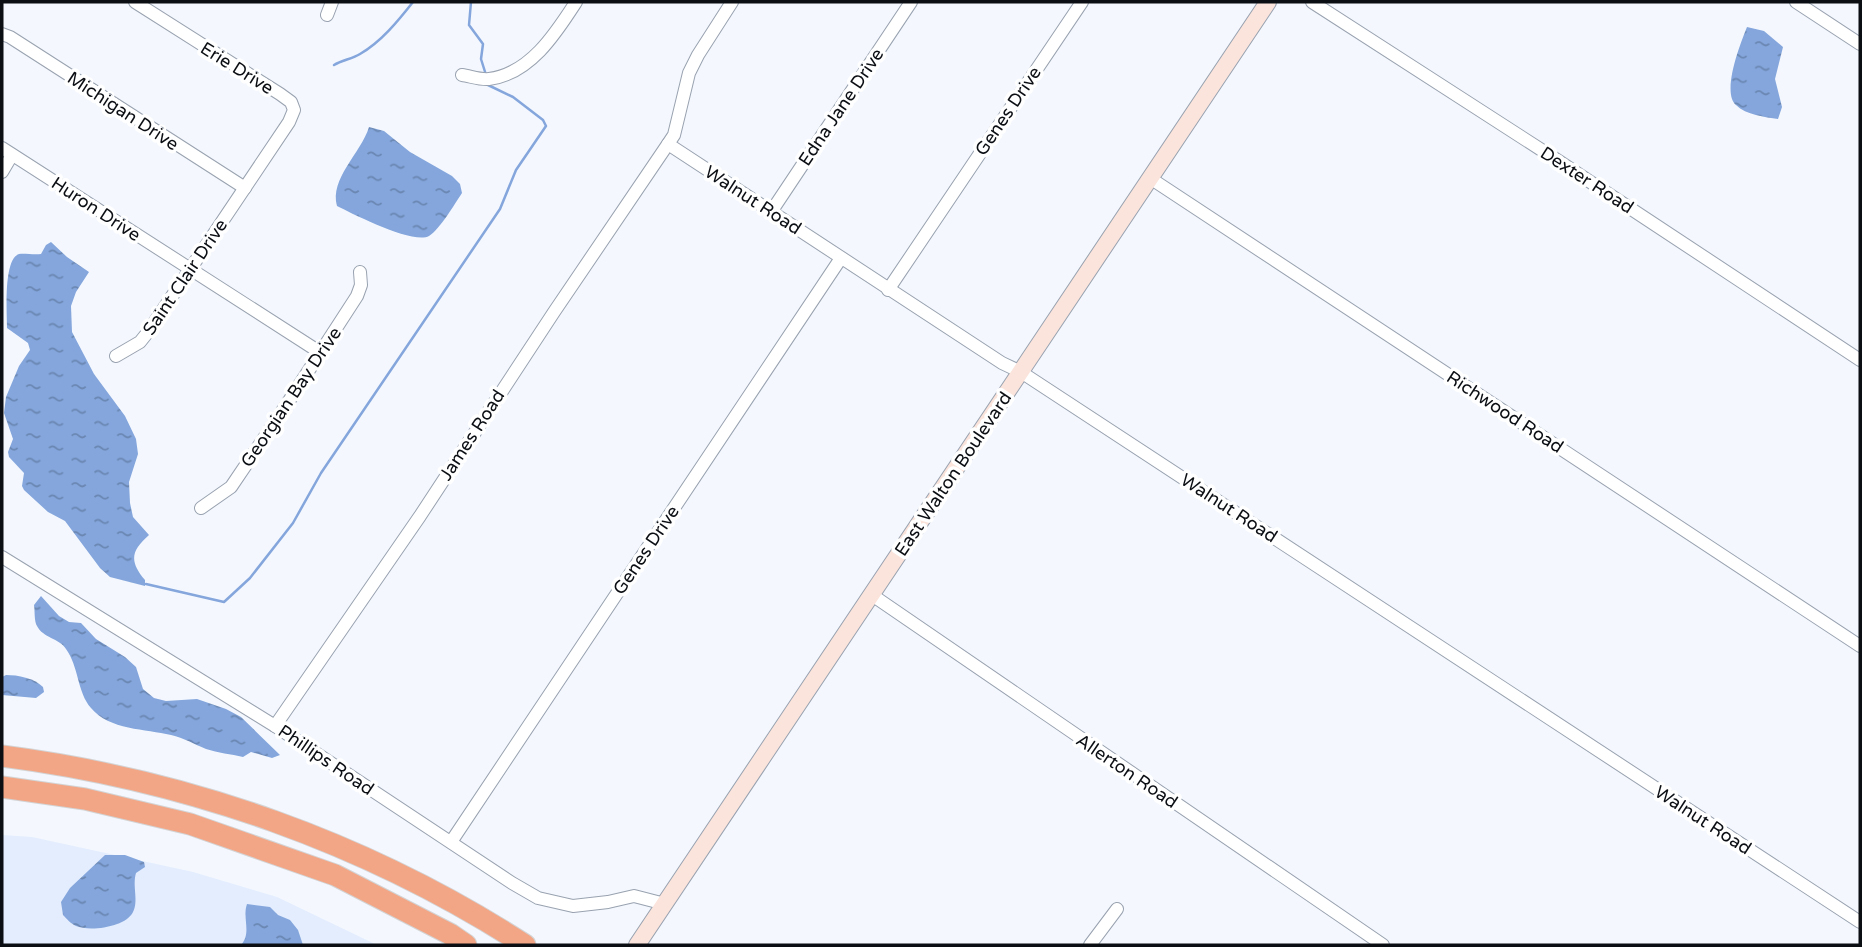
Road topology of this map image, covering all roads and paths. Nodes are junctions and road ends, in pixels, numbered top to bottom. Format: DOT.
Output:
graph roads {
  1 [pos="135,2"];
  2 [pos="332,2"];
  3 [pos="576,2"];
  4 [pos="732,2"];
  5 [pos="911,2"];
  6 [pos="1082,2"];
  7 [pos="1268,2"];
  8 [pos="1312,2"];
  9 [pos="1796,2"];
  10 [pos="327,15"];
  11 [pos="2,34"];
  12 [pos="1860,44"];
  13 [pos="462,75"];
  14 [pos="668,144"];
  15 [pos="7,151"];
  16 [pos="2,172"];
  17 [pos="1150,178"];
  18 [pos="245,188"];
  19 [pos="771,212"];
  20 [pos="841,258"];
  21 [pos="191,270"];
  22 [pos="360,272"];
  23 [pos="888,290"];
  24 [pos="321,353"];
  25 [pos="116,356"];
  26 [pos="1860,360"];
  27 [pos="1021,372"];
  28 [pos="201,508"];
  29 [pos="2,557"];
  30 [pos="872,595"];
  31 [pos="1860,646"];
  32 [pos="275,726"];
  33 [pos="2,757"];
  34 [pos="2,787"];
  35 [pos="451,842"];
  36 [pos="665,904"];
  37 [pos="1117,909"];
  38 [pos="1860,922"];
  39 [pos="466,945"];
  40 [pos="525,945"];
  41 [pos="637,945"];
  42 [pos="1090,945"];
  43 [pos="1383,945"];
  1 -- 18 [label="street, Erie Drive"];
  2 -- 10 [label="street"];
  3 -- 13 [label="street"];
  4 -- 14 [label="street"];
  5 -- 19 [label="street, Edna Jane Drive"];
  6 -- 23 [label="street, Genes Drive"];
  7 -- 17 [label="main road, East Walton Boulevard"];
  8 -- 26 [label="street, Dexter Road"];
  9 -- 12 [label="street"];
  11 -- 18 [label="street, Michigan Drive"];
  14 -- 19 [label="street, Walnut Road"];
  14 -- 32 [label="street, James Road"];
  15 -- 16 [label="street"];
  15 -- 21 [label="street, Huron Drive"];
  17 -- 27 [label="main road, East Walton Boulevard"];
  17 -- 31 [label="street, Richwood Road"];
  18 -- 21 [label="street, Saint Clair Drive"];
  19 -- 20 [label="street, Walnut Road"];
  20 -- 23 [label="street, Walnut Road"];
  20 -- 35 [label="street, Genes Drive"];
  21 -- 24 [label="street, Huron Drive"];
  21 -- 25 [label="street, Saint Clair Drive"];
  22 -- 24 [label="street, Georgian Bay Drive"];
  23 -- 27 [label="street, Walnut Road"];
  24 -- 28 [label="street, Georgian Bay Drive"];
  27 -- 30 [label="main road, East Walton Boulevard"];
  27 -- 38 [label="street, Walnut Road"];
  29 -- 32 [label="street, Phillips Road"];
  30 -- 36 [label="main road, East Walton Boulevard"];
  30 -- 43 [label="street, Allerton Road"];
  32 -- 35 [label="street, Phillips Road"];
  33 -- 40 [label="highway"];
  34 -- 39 [label="highway"];
  35 -- 36 [label="street, Phillips Road"];
  36 -- 41 [label="main road, East Walton Boulevard"];
  37 -- 42 [label="street"];
}
